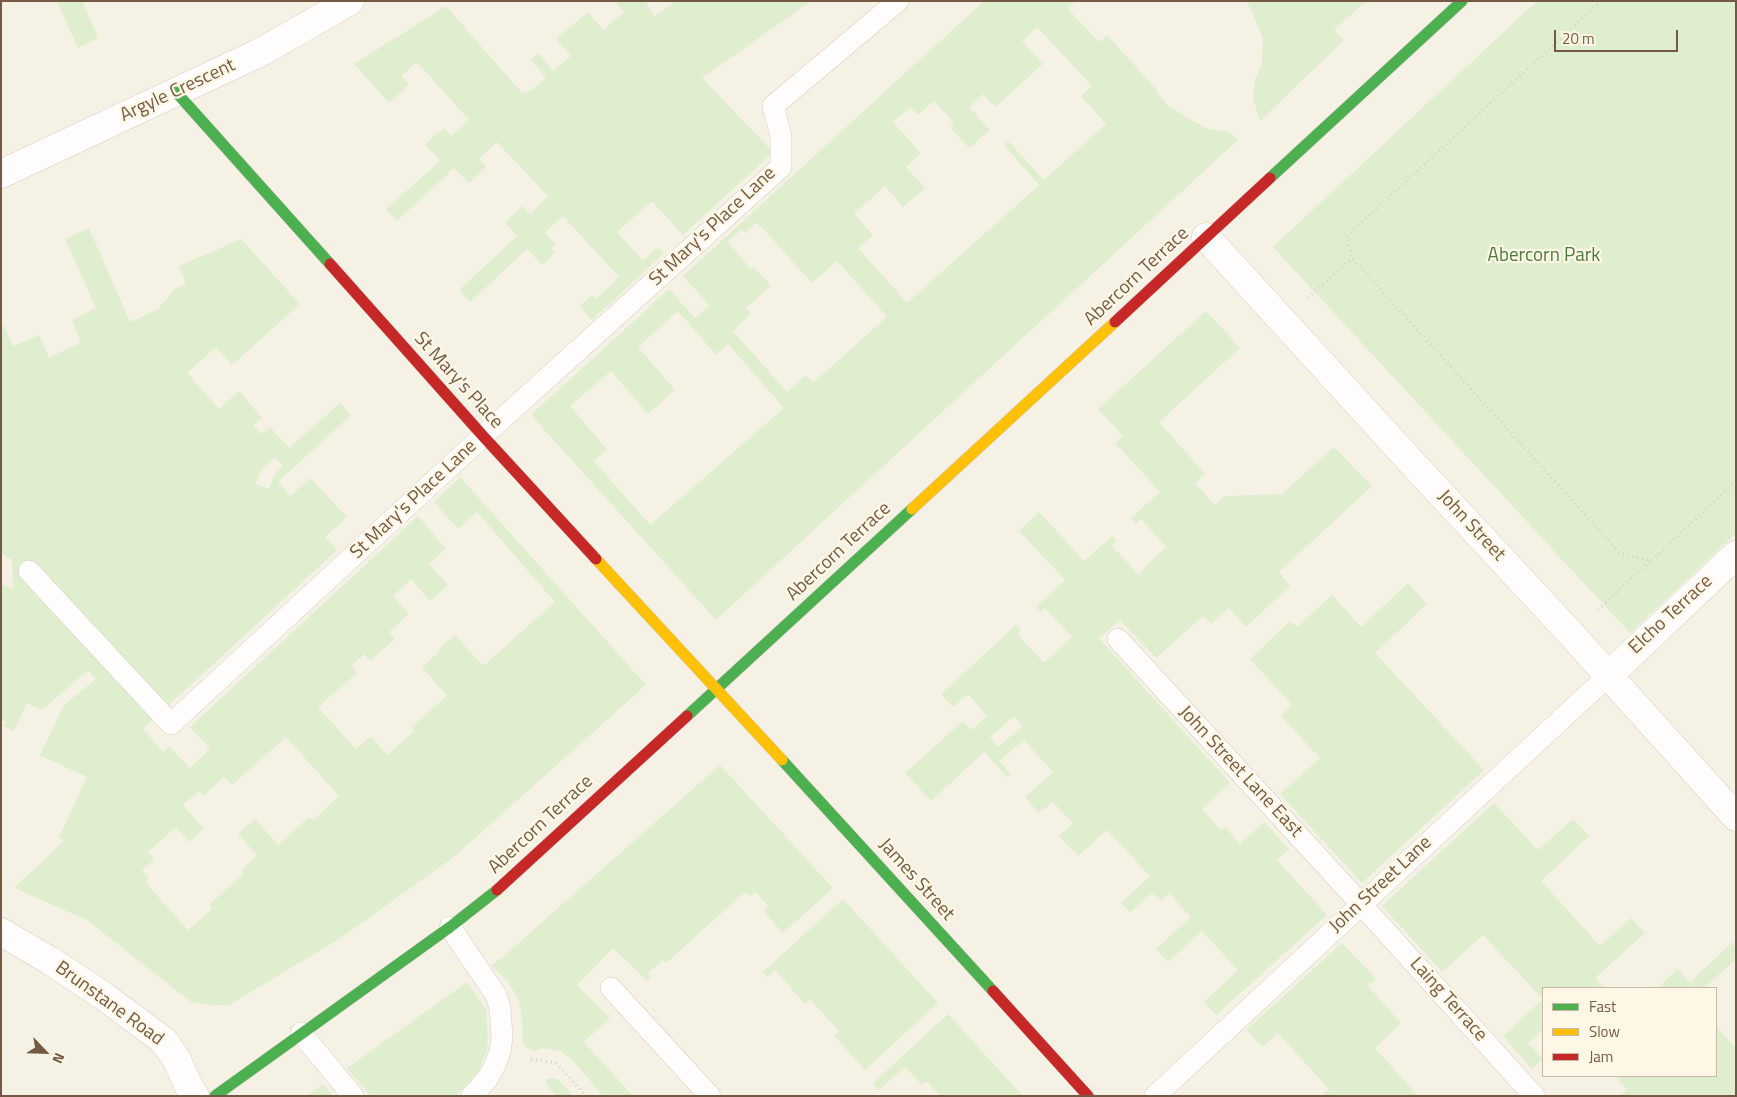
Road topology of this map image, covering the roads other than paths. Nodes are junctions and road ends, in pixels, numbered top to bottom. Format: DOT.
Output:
graph roads {
  1 [pos="350,1"];
  2 [pos="898,1"];
  3 [pos="1462,1"];
  4 [pos="176,92"];
  5 [pos="1,174"];
  6 [pos="1206,237"];
  7 [pos="483,436"];
  8 [pos="1736,555"];
  9 [pos="29,571"];
  10 [pos="1118,639"];
  11 [pos="1608,676"];
  12 [pos="717,689"];
  13 [pos="1736,817"];
  14 [pos="1361,904"];
  15 [pos="450,927"];
  16 [pos="1,932"];
  17 [pos="612,988"];
  18 [pos="301,1033"];
  19 [pos="194,1096"];
  20 [pos="214,1096"];
  21 [pos="353,1096"];
  22 [pos="472,1096"];
  23 [pos="710,1096"];
  24 [pos="1088,1096"];
  25 [pos="1155,1096"];
  26 [pos="1534,1096"];
  1 -- 4 [label="street, Argyle Crescent"];
  2 -- 7 [label="lane, St Mary's Place Lane"];
  3 -- 6 [label="main road, Abercorn Terrace"];
  4 -- 5 [label="street, Argyle Crescent"];
  4 -- 7 [label="main road, St Mary's Place"];
  6 -- 11 [label="street, John Street"];
  6 -- 12 [label="main road, Abercorn Terrace"];
  7 -- 9 [label="lane, St Mary's Place Lane"];
  7 -- 12 [label="main road, St Mary's Place"];
  8 -- 11 [label="street, Elcho Terrace"];
  10 -- 14 [label="lane, John Street Lane East"];
  11 -- 13 [label="street, John Street"];
  11 -- 14 [label="lane, John Street Lane"];
  12 -- 15 [label="main road, Abercorn Terrace"];
  12 -- 24 [label="main road, James Street"];
  14 -- 25 [label="lane, John Street Lane"];
  14 -- 26 [label="lane, Laing Terrace"];
  15 -- 18 [label="main road, Abercorn Terrace"];
  15 -- 22 [label="lane"];
  16 -- 19 [label="street, Brunstane Road"];
  17 -- 23 [label="lane"];
  18 -- 20 [label="main road, Abercorn Terrace"];
  18 -- 21 [label="lane"];
}
